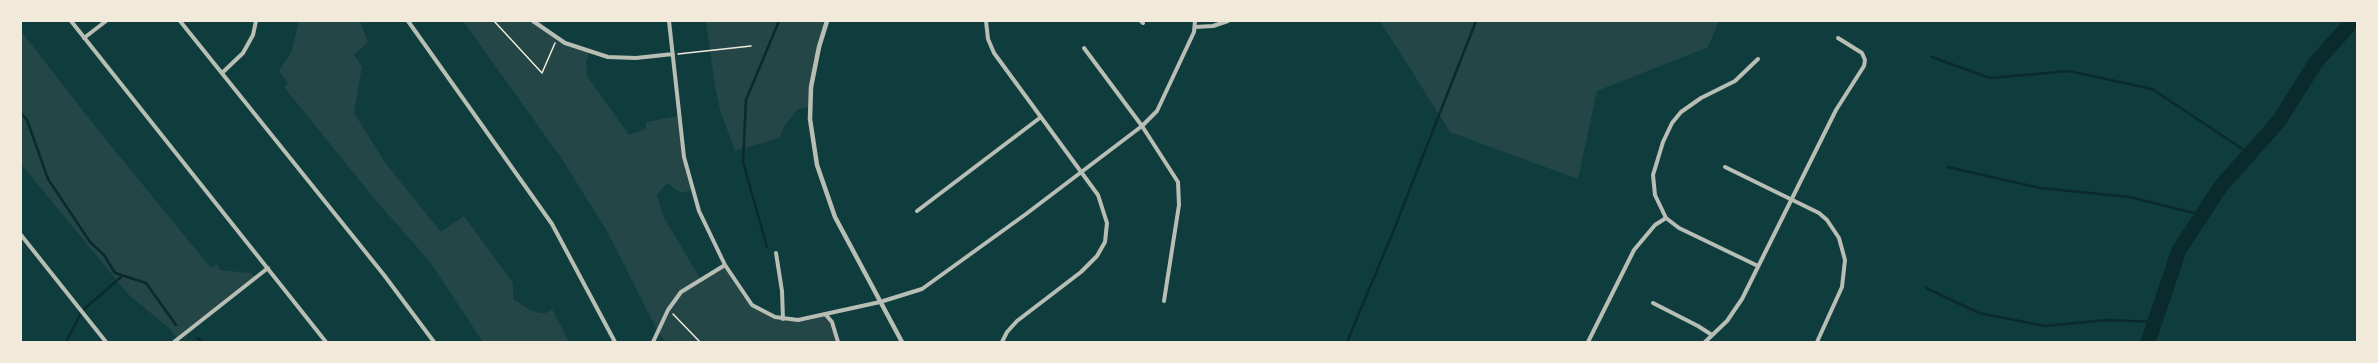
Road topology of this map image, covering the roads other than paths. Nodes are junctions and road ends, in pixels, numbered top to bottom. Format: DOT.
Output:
graph roads {
  1 [pos="71,21"];
  2 [pos="106,21"];
  3 [pos="180,21"];
  4 [pos="256,21"];
  5 [pos="408,21"];
  6 [pos="533,21"];
  7 [pos="669,21"];
  8 [pos="827,21"];
  9 [pos="986,21"];
  10 [pos="1195,21"];
  11 [pos="1228,21"];
  12 [pos="1196,27"];
  13 [pos="84,38"];
  14 [pos="1838,38"];
  15 [pos="1084,48"];
  16 [pos="673,54"];
  17 [pos="1758,59"];
  18 [pos="222,73"];
  19 [pos="1041,118"];
  20 [pos="1142,126"];
  21 [pos="1725,167"];
  22 [pos="1082,172"];
  23 [pos="1792,200"];
  24 [pos="917,211"];
  25 [pos="1666,218"];
  26 [pos="21,235"];
  27 [pos="776,253"];
  28 [pos="725,265"];
  29 [pos="1758,266"];
  30 [pos="268,268"];
  31 [pos="1164,301"];
  32 [pos="880,302"];
  33 [pos="1653,303"];
  34 [pos="826,315"];
  35 [pos="783,319"];
  36 [pos="1712,335"];
  37 [pos="106,342"];
  38 [pos="174,342"];
  39 [pos="326,342"];
  40 [pos="434,342"];
  41 [pos="615,342"];
  42 [pos="653,342"];
  43 [pos="838,342"];
  44 [pos="902,342"];
  45 [pos="1002,342"];
  46 [pos="1588,342"];
  47 [pos="1705,342"];
  48 [pos="1817,342"];
  1 -- 13 [label="street"];
  2 -- 13 [label="street"];
  3 -- 18 [label="street"];
  4 -- 18 [label="street"];
  5 -- 41 [label="street"];
  6 -- 16 [label="street"];
  7 -- 16 [label="street"];
  8 -- 32 [label="street"];
  9 -- 19 [label="street"];
  10 -- 12 [label="street"];
  11 -- 12 [label="street"];
  12 -- 20 [label="street"];
  13 -- 30 [label="street"];
  14 -- 23 [label="street"];
  15 -- 20 [label="street"];
  16 -- 28 [label="street"];
  17 -- 25 [label="street"];
  18 -- 40 [label="street"];
  19 -- 22 [label="street"];
  19 -- 24 [label="street"];
  20 -- 22 [label="street"];
  20 -- 31 [label="street"];
  21 -- 23 [label="street"];
  22 -- 32 [label="street"];
  22 -- 45 [label="street"];
  23 -- 29 [label="street"];
  23 -- 48 [label="street"];
  25 -- 29 [label="street"];
  25 -- 46 [label="street"];
  26 -- 37 [label="street"];
  27 -- 35 [label="street"];
  28 -- 35 [label="street"];
  28 -- 42 [label="street"];
  29 -- 36 [label="street"];
  30 -- 38 [label="street"];
  30 -- 39 [label="street"];
  32 -- 34 [label="street"];
  32 -- 44 [label="street"];
  33 -- 36 [label="street"];
  34 -- 35 [label="street"];
  34 -- 43 [label="street"];
  36 -- 47 [label="street"];
}
